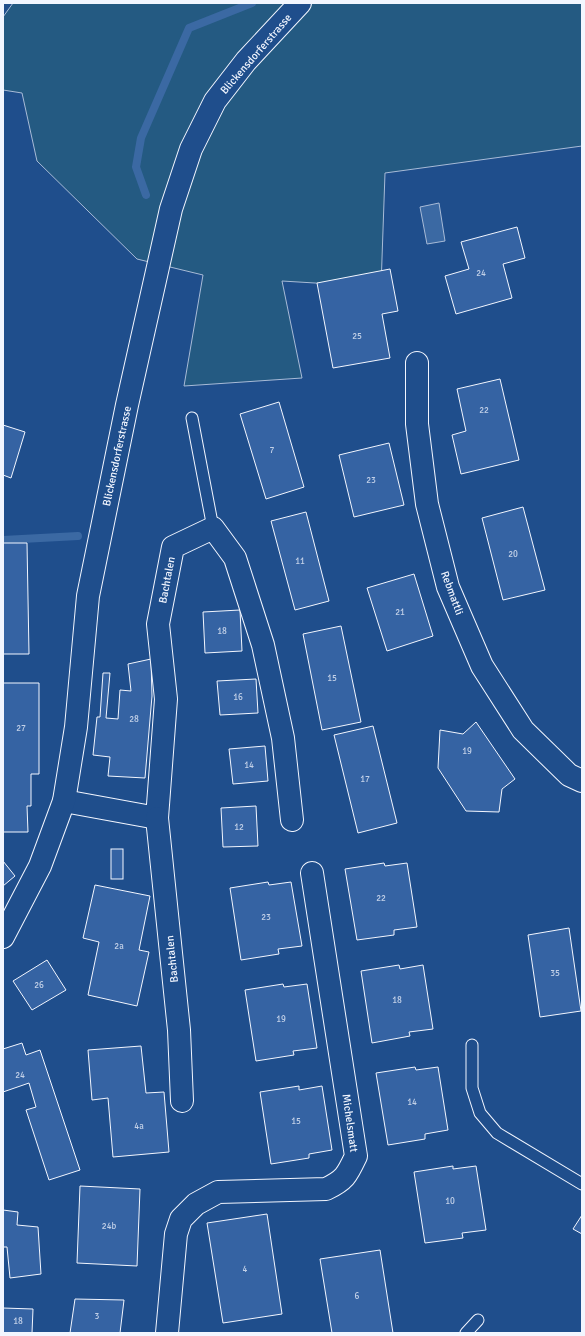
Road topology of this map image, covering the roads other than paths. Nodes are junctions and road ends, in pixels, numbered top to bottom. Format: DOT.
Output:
graph roads {
  1 [pos="300,3"];
  2 [pos="417,363"];
  3 [pos="192,418"];
  4 [pos="213,528"];
  5 [pos="582,780"];
  6 [pos="64,801"];
  7 [pos="156,818"];
  8 [pos="292,820"];
  9 [pos="312,873"];
  10 [pos="3,937"];
  11 [pos="472,1045"];
  12 [pos="182,1101"];
  13 [pos="582,1184"];
  14 [pos="478,1320"];
  15 [pos="167,1333"];
  16 [pos="466,1333"];
  1 -- 6 [label="street, Blickensdorferstrasse"];
  2 -- 5 [label="street, Rebmattli"];
  3 -- 4 [label="lane"];
  4 -- 7 [label="street, Bachtalen"];
  4 -- 8 [label="street"];
  6 -- 7 [label="street"];
  6 -- 10 [label="street, Blickensdorferstrasse"];
  7 -- 12 [label="street, Bachtalen"];
  9 -- 15 [label="street, Michelsmatt"];
  11 -- 13 [label="lane"];
  14 -- 16 [label="lane"];
}
